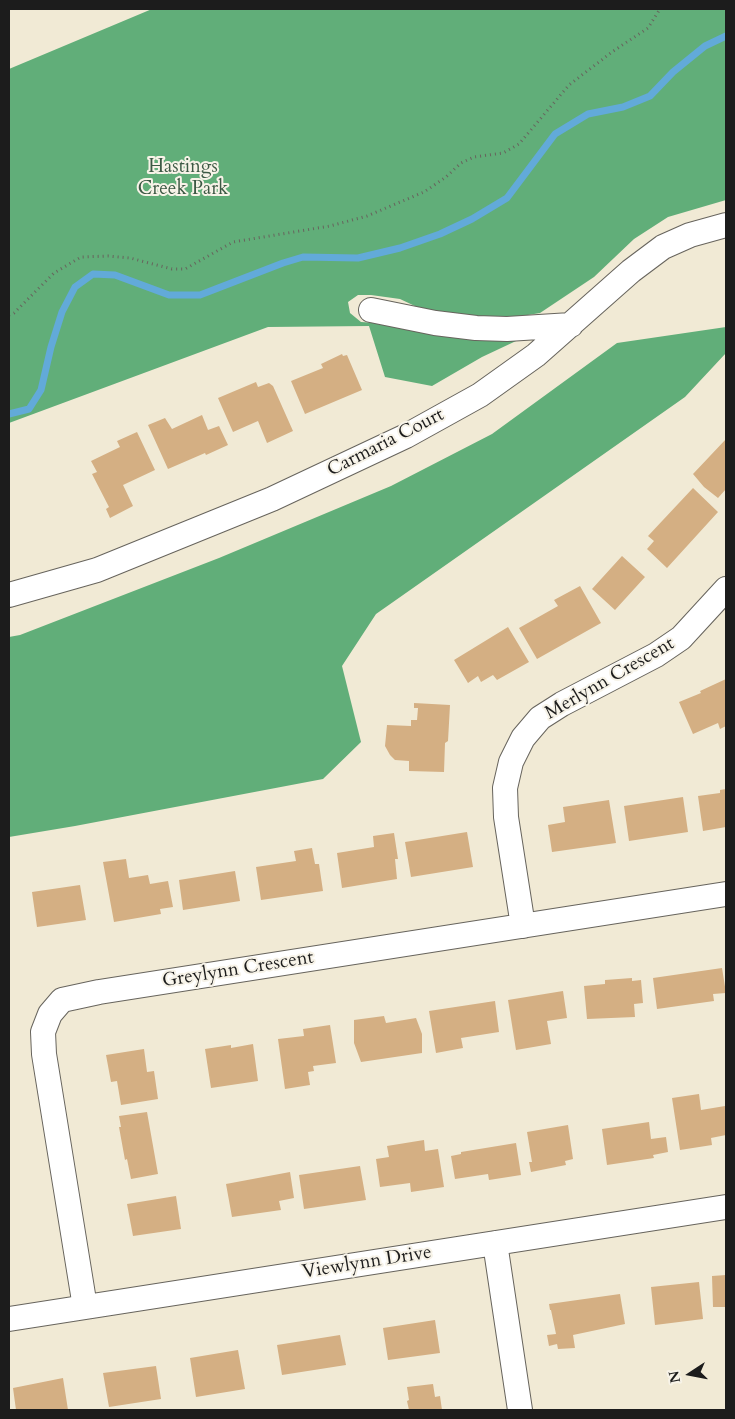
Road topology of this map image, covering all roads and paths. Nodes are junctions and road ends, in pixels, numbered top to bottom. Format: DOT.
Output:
graph roads {
  1 [pos="660,9"];
  2 [pos="726,225"];
  3 [pos="371,310"];
  4 [pos="9,315"];
  5 [pos="571,325"];
  6 [pos="726,589"];
  7 [pos="9,595"];
  8 [pos="726,894"];
  9 [pos="523,926"];
  10 [pos="726,1207"];
  11 [pos="495,1243"];
  12 [pos="85,1307"];
  13 [pos="9,1319"];
  14 [pos="520,1410"];
  1 -- 4 [label="path"];
  2 -- 5 [label="street, Carmaria Court"];
  3 -- 5 [label="street"];
  5 -- 7 [label="street, Carmaria Court"];
  6 -- 9 [label="street, Merlynn Crescent"];
  8 -- 9 [label="street, Greylynn Crescent"];
  9 -- 12 [label="street, Greylynn Crescent"];
  10 -- 11 [label="street, Viewlynn Drive"];
  11 -- 12 [label="street, Viewlynn Drive"];
  11 -- 14 [label="street"];
  12 -- 13 [label="street, Viewlynn Drive"];
}
